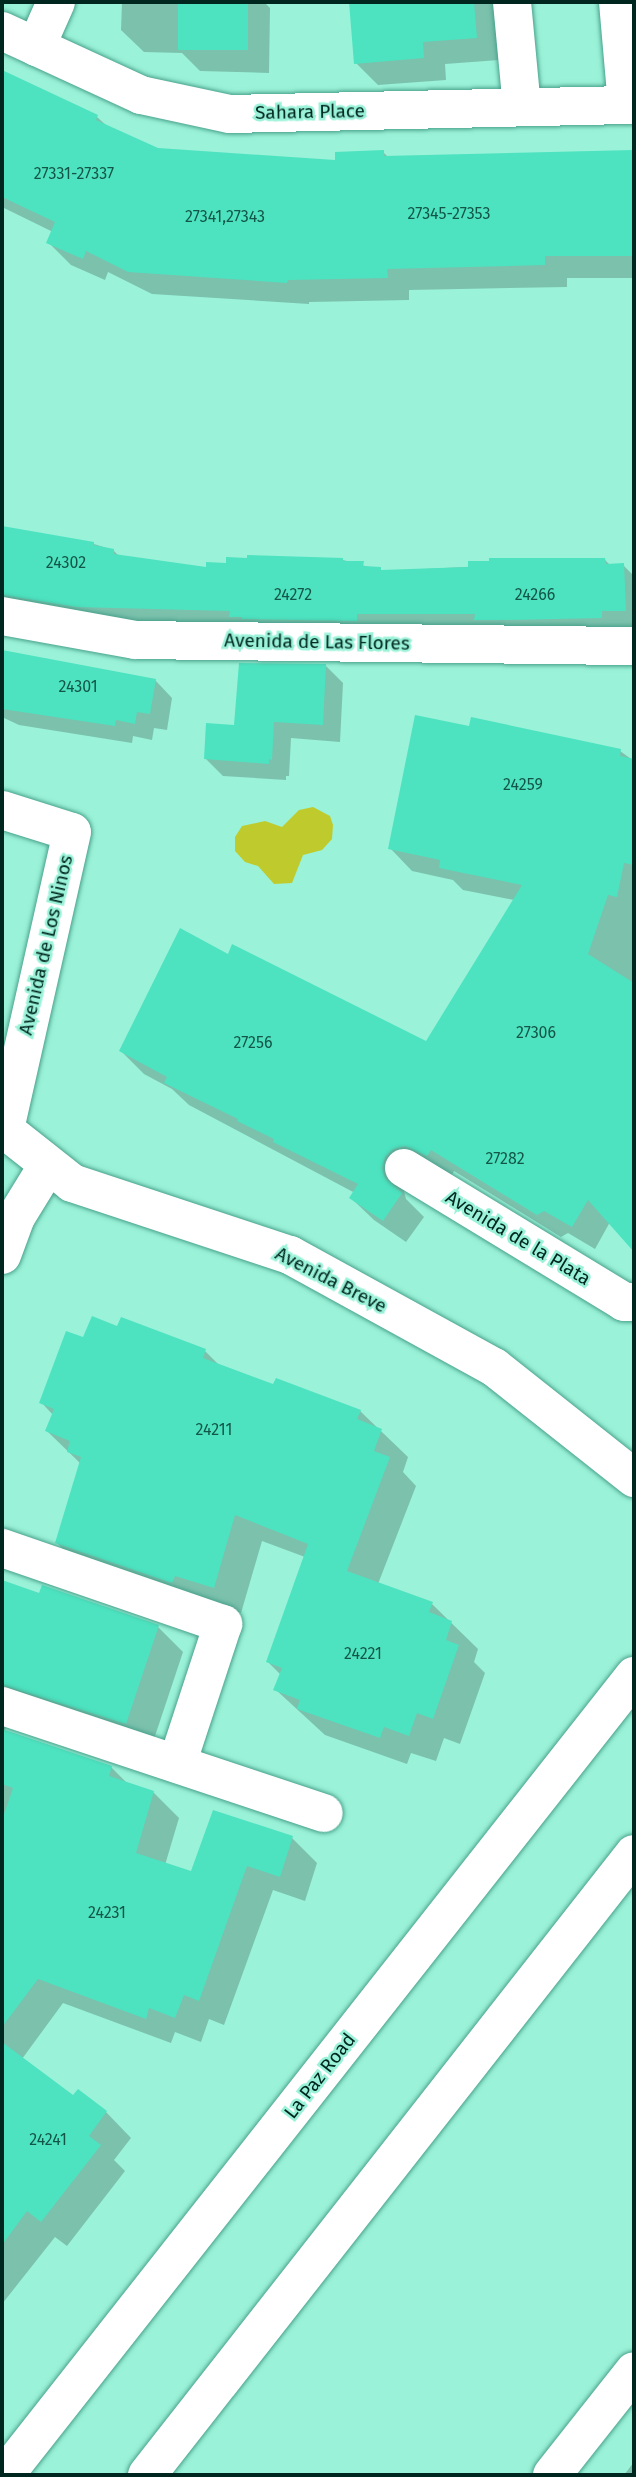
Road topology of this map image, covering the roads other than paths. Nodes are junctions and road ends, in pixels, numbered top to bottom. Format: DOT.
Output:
graph roads {
  1 [pos="56,2"];
  2 [pos="512,2"];
  3 [pos="618,2"];
  4 [pos="2,31"];
  5 [pos="36,47"];
  6 [pos="631,105"];
  7 [pos="522,107"];
  8 [pos="2,616"];
  9 [pos="634,646"];
  10 [pos="2,810"];
  11 [pos="5,1130"];
  12 [pos="48,1165"];
  13 [pos="404,1168"];
  14 [pos="2,1255"];
  15 [pos="634,1302"];
  16 [pos="634,1478"];
  17 [pos="2,1548"];
  18 [pos="634,1676"];
  19 [pos="2,1706"];
  20 [pos="177,1764"];
  21 [pos="324,1813"];
  22 [pos="634,1854"];
  23 [pos="634,2371"];
  24 [pos="157,2472"];
  25 [pos="5,2475"];
  26 [pos="552,2475"];
  1 -- 5 [label="street"];
  2 -- 7 [label="street"];
  3 -- 6 [label="street"];
  4 -- 5 [label="street, Sahara Place"];
  5 -- 7 [label="street, Sahara Place"];
  6 -- 7 [label="street, Sahara Place"];
  8 -- 9 [label="street, Avenida de Las Flores"];
  10 -- 11 [label="street, Avenida de Los Ninos"];
  11 -- 12 [label="street, Avenida Breve"];
  12 -- 14 [label="street"];
  12 -- 16 [label="street, Avenida Breve"];
  13 -- 15 [label="street, Avenida de la Plata"];
  17 -- 20 [label="street"];
  18 -- 25 [label="street, La Paz Road"];
  19 -- 20 [label="street"];
  20 -- 21 [label="street"];
  22 -- 24 [label="street"];
  23 -- 26 [label="street"];
}
